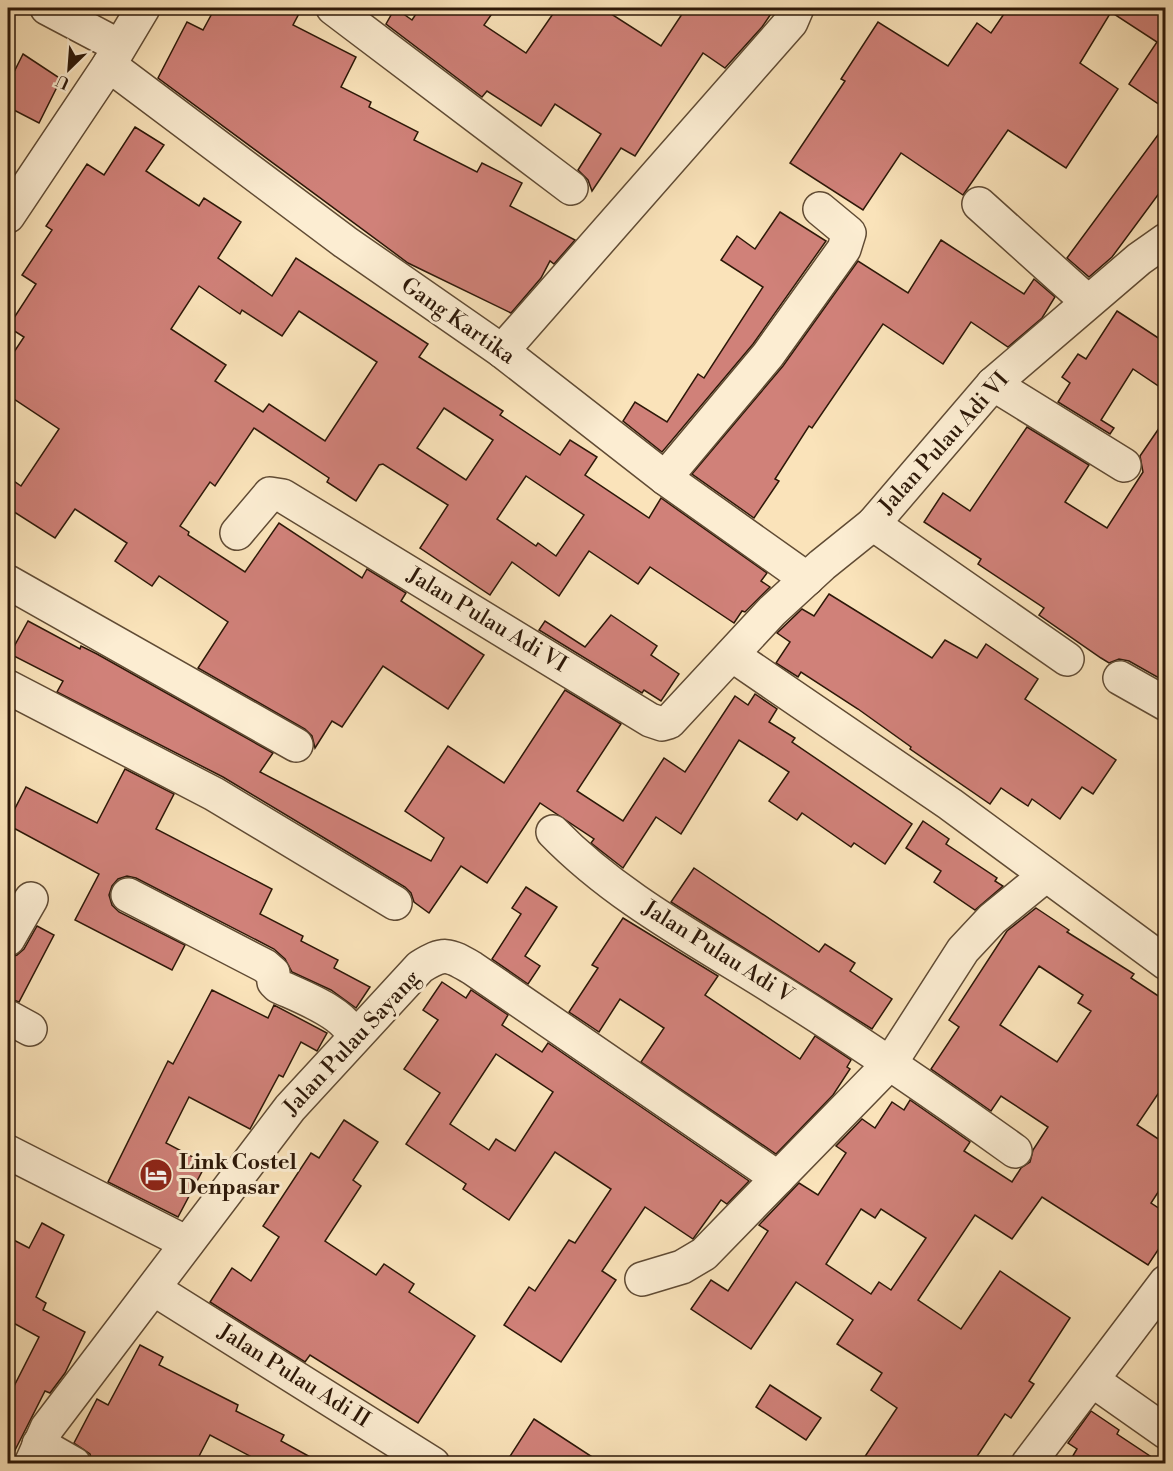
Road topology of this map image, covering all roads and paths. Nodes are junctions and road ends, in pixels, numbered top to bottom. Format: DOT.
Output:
graph roads {
  1 [pos="47,8"];
  2 [pos="143,8"];
  3 [pos="333,8"];
  4 [pos="797,8"];
  5 [pos="114,55"];
  6 [pos="571,188"];
  7 [pos="979,204"];
  8 [pos="820,209"];
  9 [pos="8,216"];
  10 [pos="1166,240"];
  11 [pos="1088,302"];
  12 [pos="502,351"];
  13 [pos="993,384"];
  14 [pos="1124,465"];
  15 [pos="665,478"];
  16 [pos="873,524"];
  17 [pos="237,533"];
  18 [pos="807,579"];
  19 [pos="8,582"];
  20 [pos="732,655"];
  21 [pos="1067,659"];
  22 [pos="1120,678"];
  23 [pos="8,687"];
  24 [pos="1166,704"];
  25 [pos="296,745"];
  26 [pos="553,832"];
  27 [pos="1046,875"];
  28 [pos="128,895"];
  29 [pos="31,899"];
  30 [pos="395,903"];
  31 [pos="8,939"];
  32 [pos="1166,963"];
  33 [pos="353,1039"];
  34 [pos="891,1062"];
  35 [pos="1016,1150"];
  36 [pos="8,1152"];
  37 [pos="778,1178"];
  38 [pos="187,1244"];
  39 [pos="642,1279"];
  40 [pos="1166,1282"];
  41 [pos="154,1289"];
  42 [pos="1092,1380"];
  43 [pos="1166,1432"];
  44 [pos="35,1454"];
  45 [pos="74,1464"];
  46 [pos="433,1464"];
  47 [pos="1028,1464"];
  1 -- 5 [label="street, Gang Kartika"];
  2 -- 5 [label="street"];
  3 -- 6 [label="street"];
  4 -- 12 [label="street"];
  5 -- 9 [label="street"];
  5 -- 12 [label="street, Gang Kartika"];
  7 -- 11 [label="street"];
  8 -- 15 [label="street"];
  10 -- 11 [label="street, Jalan Pulau Adi VI"];
  11 -- 13 [label="street, Jalan Pulau Adi VI"];
  12 -- 15 [label="street, Gang Kartika"];
  13 -- 14 [label="street"];
  13 -- 16 [label="street, Jalan Pulau Adi VI"];
  15 -- 18 [label="street, Gang Kartika"];
  16 -- 18 [label="street, Jalan Pulau Adi VI"];
  16 -- 21 [label="street"];
  17 -- 20 [label="street, Jalan Pulau Adi VI"];
  18 -- 20 [label="street, Jalan Pulau Adi VI"];
  19 -- 25 [label="street"];
  20 -- 27 [label="street"];
  22 -- 24 [label="street"];
  23 -- 30 [label="street"];
  26 -- 34 [label="street, Jalan Pulau Adi V"];
  27 -- 32 [label="street"];
  27 -- 34 [label="street"];
  28 -- 33 [label="street"];
  29 -- 31 [label="street"];
  33 -- 37 [label="street, Jalan Pulau Sayang"];
  33 -- 38 [label="street, Jalan Pulau Sayang"];
  34 -- 35 [label="street, Jalan Pulau Adi V"];
  34 -- 37 [label="street"];
  36 -- 38 [label="street"];
  37 -- 39 [label="street"];
  38 -- 41 [label="street, Jalan Pulau Sayang"];
  40 -- 42 [label="street"];
  41 -- 44 [label="street, Jalan Pulau Sayang"];
  41 -- 46 [label="street, Jalan Pulau Adi II"];
  42 -- 43 [label="street"];
  42 -- 47 [label="street"];
  44 -- 45 [label="street"];
}
